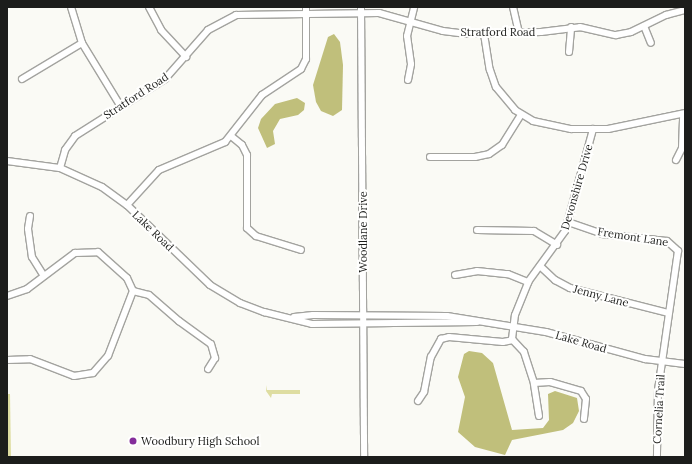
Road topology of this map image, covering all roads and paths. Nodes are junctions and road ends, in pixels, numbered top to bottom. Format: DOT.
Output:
graph roads {
  1 [pos="71,7"];
  2 [pos="149,7"];
  3 [pos="234,7"];
  4 [pos="414,7"];
  5 [pos="513,7"];
  6 [pos="306,10"];
  7 [pos="361,10"];
  8 [pos="685,10"];
  9 [pos="236,15"];
  10 [pos="410,20"];
  11 [pos="644,26"];
  12 [pos="571,27"];
  13 [pos="519,33"];
  14 [pos="484,34"];
  15 [pos="82,43"];
  16 [pos="651,43"];
  17 [pos="569,52"];
  18 [pos="186,57"];
  19 [pos="22,79"];
  20 [pos="408,80"];
  21 [pos="121,107"];
  22 [pos="684,113"];
  23 [pos="521,115"];
  24 [pos="593,129"];
  25 [pos="231,136"];
  26 [pos="430,157"];
  27 [pos="676,160"];
  28 [pos="7,161"];
  29 [pos="60,168"];
  30 [pos="127,205"];
  31 [pos="30,216"];
  32 [pos="568,222"];
  33 [pos="478,230"];
  34 [pos="557,245"];
  35 [pos="301,250"];
  36 [pos="540,266"];
  37 [pos="455,275"];
  38 [pos="44,276"];
  39 [pos="528,282"];
  40 [pos="133,291"];
  41 [pos="7,296"];
  42 [pos="668,313"];
  43 [pos="363,315"];
  44 [pos="292,318"];
  45 [pos="477,322"];
  46 [pos="363,324"];
  47 [pos="514,326"];
  48 [pos="513,340"];
  49 [pos="7,360"];
  50 [pos="662,362"];
  51 [pos="685,364"];
  52 [pos="208,369"];
  53 [pos="534,383"];
  54 [pos="418,401"];
  55 [pos="539,416"];
  56 [pos="584,419"];
  57 [pos="364,457"];
  58 [pos="657,457"];
  1 -- 15 [label="street"];
  2 -- 18 [label="street"];
  3 -- 9 [label="street"];
  4 -- 10 [label="street"];
  5 -- 13 [label="street"];
  6 -- 7 [label="street, Stratford Road"];
  6 -- 9 [label="street, Stratford Road"];
  6 -- 25 [label="street"];
  7 -- 10 [label="street, Stratford Road"];
  7 -- 43 [label="street, Woodlane Drive"];
  8 -- 11 [label="street, Stratford Road"];
  9 -- 18 [label="street, Stratford Road"];
  10 -- 14 [label="street, Stratford Road"];
  10 -- 20 [label="street"];
  11 -- 12 [label="street, Stratford Road"];
  11 -- 16 [label="street"];
  12 -- 13 [label="street, Stratford Road"];
  12 -- 17 [label="street"];
  13 -- 14 [label="street, Stratford Road"];
  14 -- 23 [label="street"];
  15 -- 19 [label="street"];
  15 -- 21 [label="street"];
  18 -- 21 [label="street, Stratford Road"];
  21 -- 29 [label="street, Stratford Road"];
  22 -- 24 [label="street"];
  22 -- 27 [label="street"];
  23 -- 24 [label="street"];
  23 -- 26 [label="street"];
  24 -- 32 [label="street, Devonshire Drive"];
  25 -- 30 [label="street"];
  25 -- 35 [label="street"];
  28 -- 29 [label="street, Lake Road"];
  29 -- 30 [label="street, Lake Road"];
  30 -- 44 [label="street, Lake Road"];
  31 -- 38 [label="street"];
  32 -- 34 [label="street, Devonshire Drive"];
  32 -- 42 [label="street, Fremont Lane"];
  33 -- 34 [label="street"];
  34 -- 36 [label="street, Devonshire Drive"];
  36 -- 39 [label="street, Devonshire Drive"];
  36 -- 42 [label="street, Jenny Lane"];
  37 -- 39 [label="street"];
  38 -- 40 [label="street"];
  38 -- 41 [label="street"];
  39 -- 47 [label="street, Devonshire Drive"];
  40 -- 49 [label="street"];
  40 -- 52 [label="street"];
  42 -- 50 [label="street, Fremont Lane"];
  43 -- 44 [label="street, Lake Road"];
  43 -- 45 [label="street, Lake Road"];
  43 -- 46 [label="street, Woodlane Drive"];
  44 -- 46 [label="street, Lake Road"];
  45 -- 46 [label="street, Lake Road"];
  45 -- 47 [label="street, Lake Road"];
  46 -- 57 [label="street, Woodlane Drive"];
  47 -- 48 [label="street, Devonshire Drive"];
  47 -- 50 [label="street, Lake Road"];
  48 -- 53 [label="street"];
  48 -- 54 [label="street"];
  50 -- 51 [label="street, Lake Road"];
  50 -- 58 [label="street, Cornelia Trail"];
  53 -- 55 [label="street"];
  53 -- 56 [label="street"];
}
